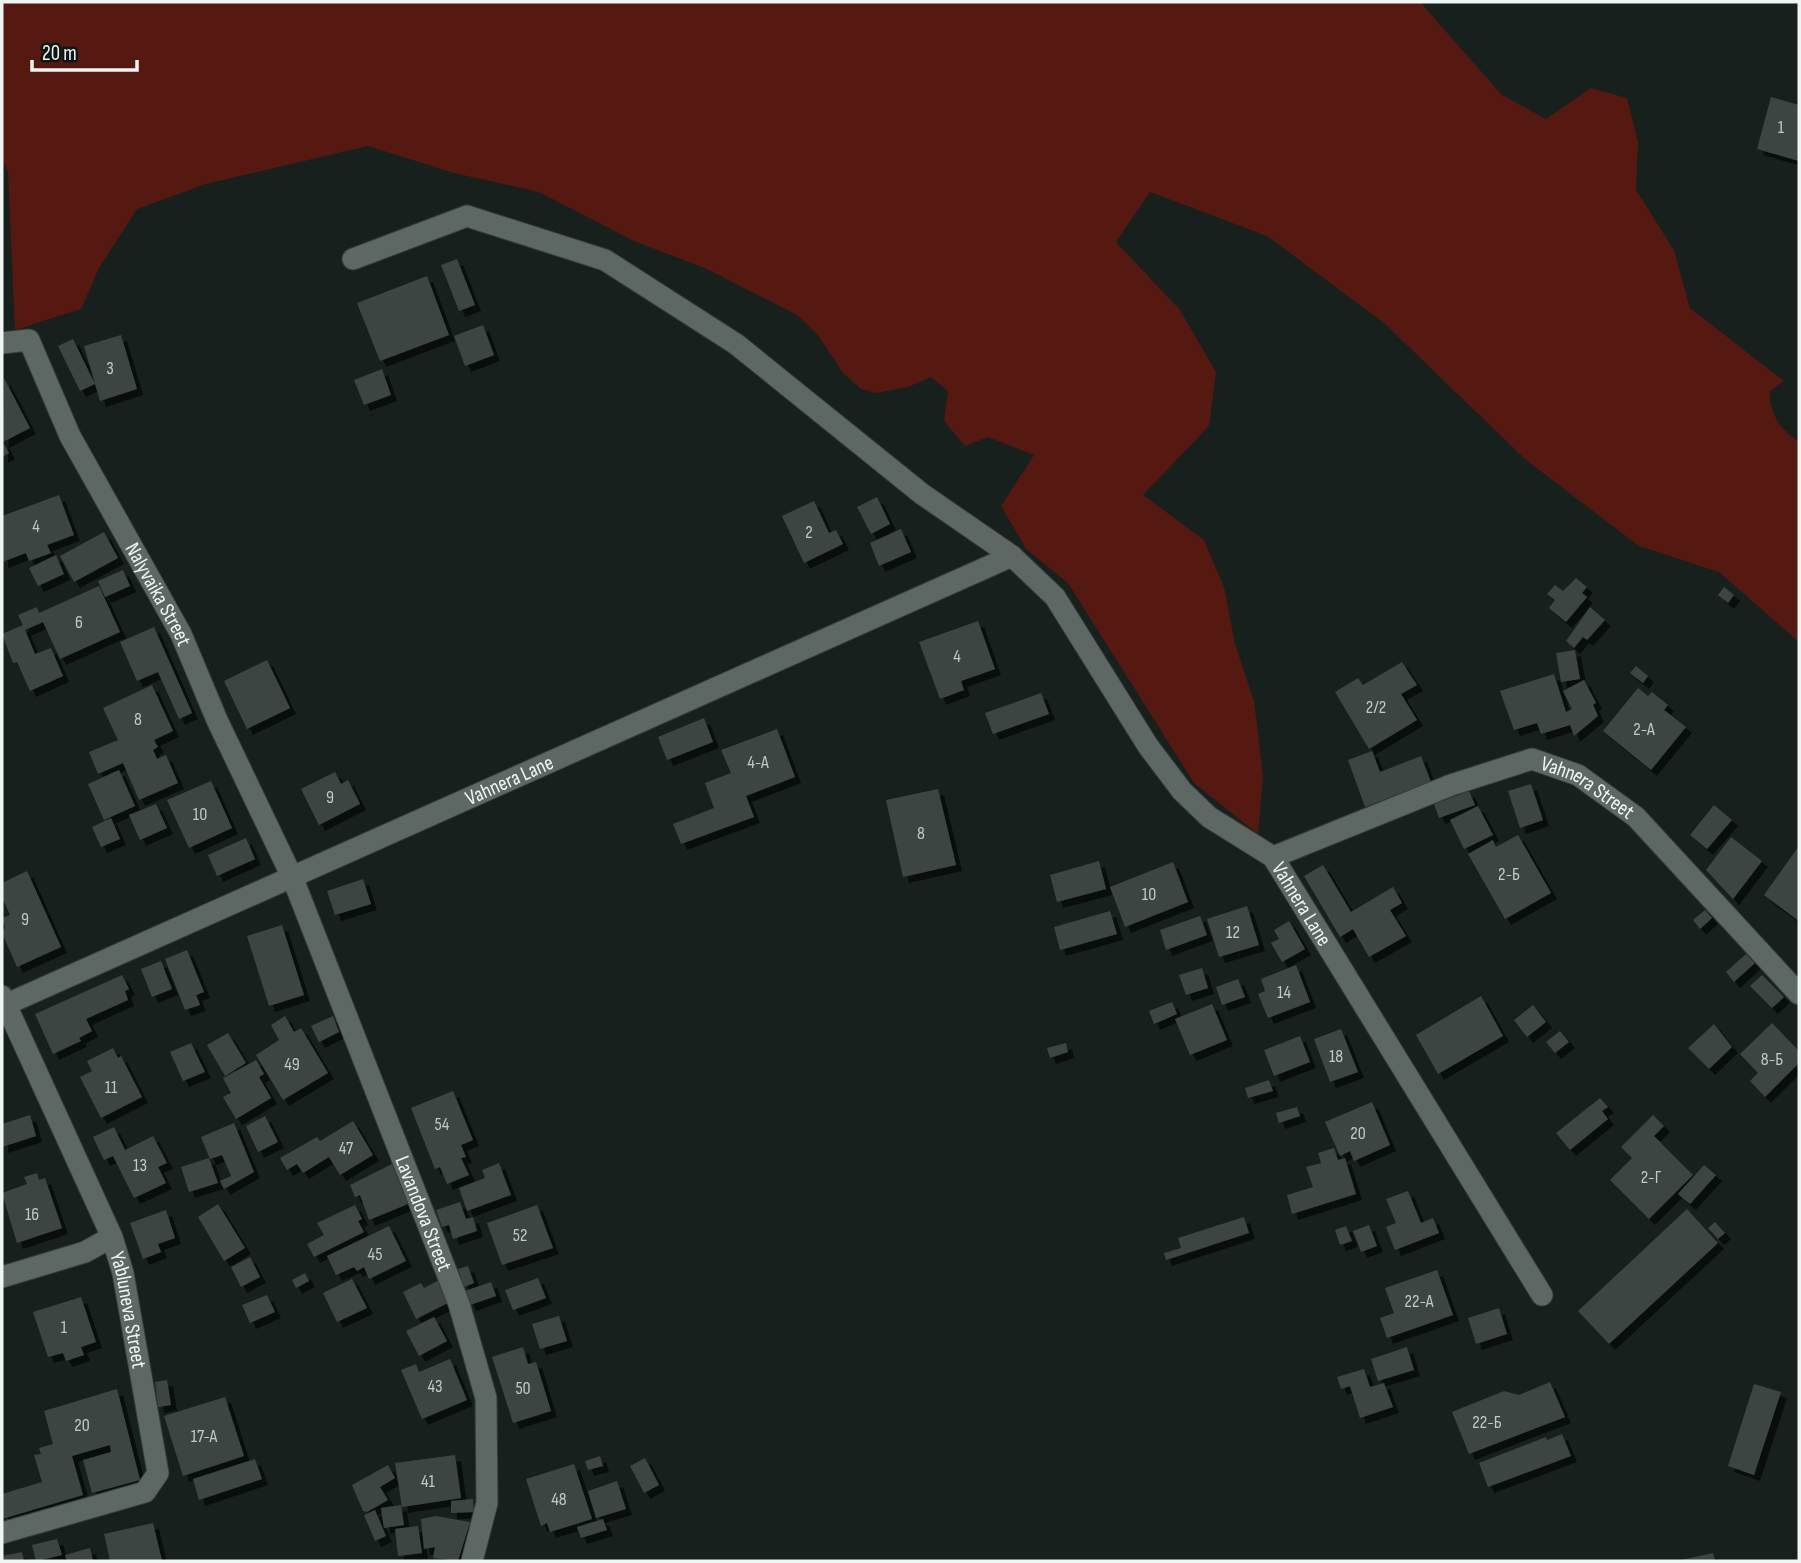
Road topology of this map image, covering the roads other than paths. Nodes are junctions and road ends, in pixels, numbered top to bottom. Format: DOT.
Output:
graph roads {
  1 [pos="353,259"];
  2 [pos="2,343"];
  3 [pos="1012,556"];
  4 [pos="1273,857"];
  5 [pos="293,879"];
  6 [pos="1799,994"];
  7 [pos="4,1000"];
  8 [pos="112,1237"];
  9 [pos="2,1277"];
  10 [pos="1542,1295"];
  11 [pos="2,1533"];
  12 [pos="472,1561"];
  1 -- 3 [label="street, Vahnera Lane"];
  2 -- 5 [label="street, Nalyvaika Street"];
  3 -- 4 [label="street, Vahnera Lane"];
  3 -- 5 [label="street, Vahnera Lane"];
  4 -- 6 [label="street, Vahnera Street"];
  4 -- 10 [label="street, Vahnera Lane"];
  5 -- 7 [label="street, Vahnera Lane"];
  5 -- 12 [label="street, Lavandova Street"];
  7 -- 8 [label="street, Yabluneva Street"];
  8 -- 9 [label="street"];
  8 -- 11 [label="street, Yabluneva Street"];
}
